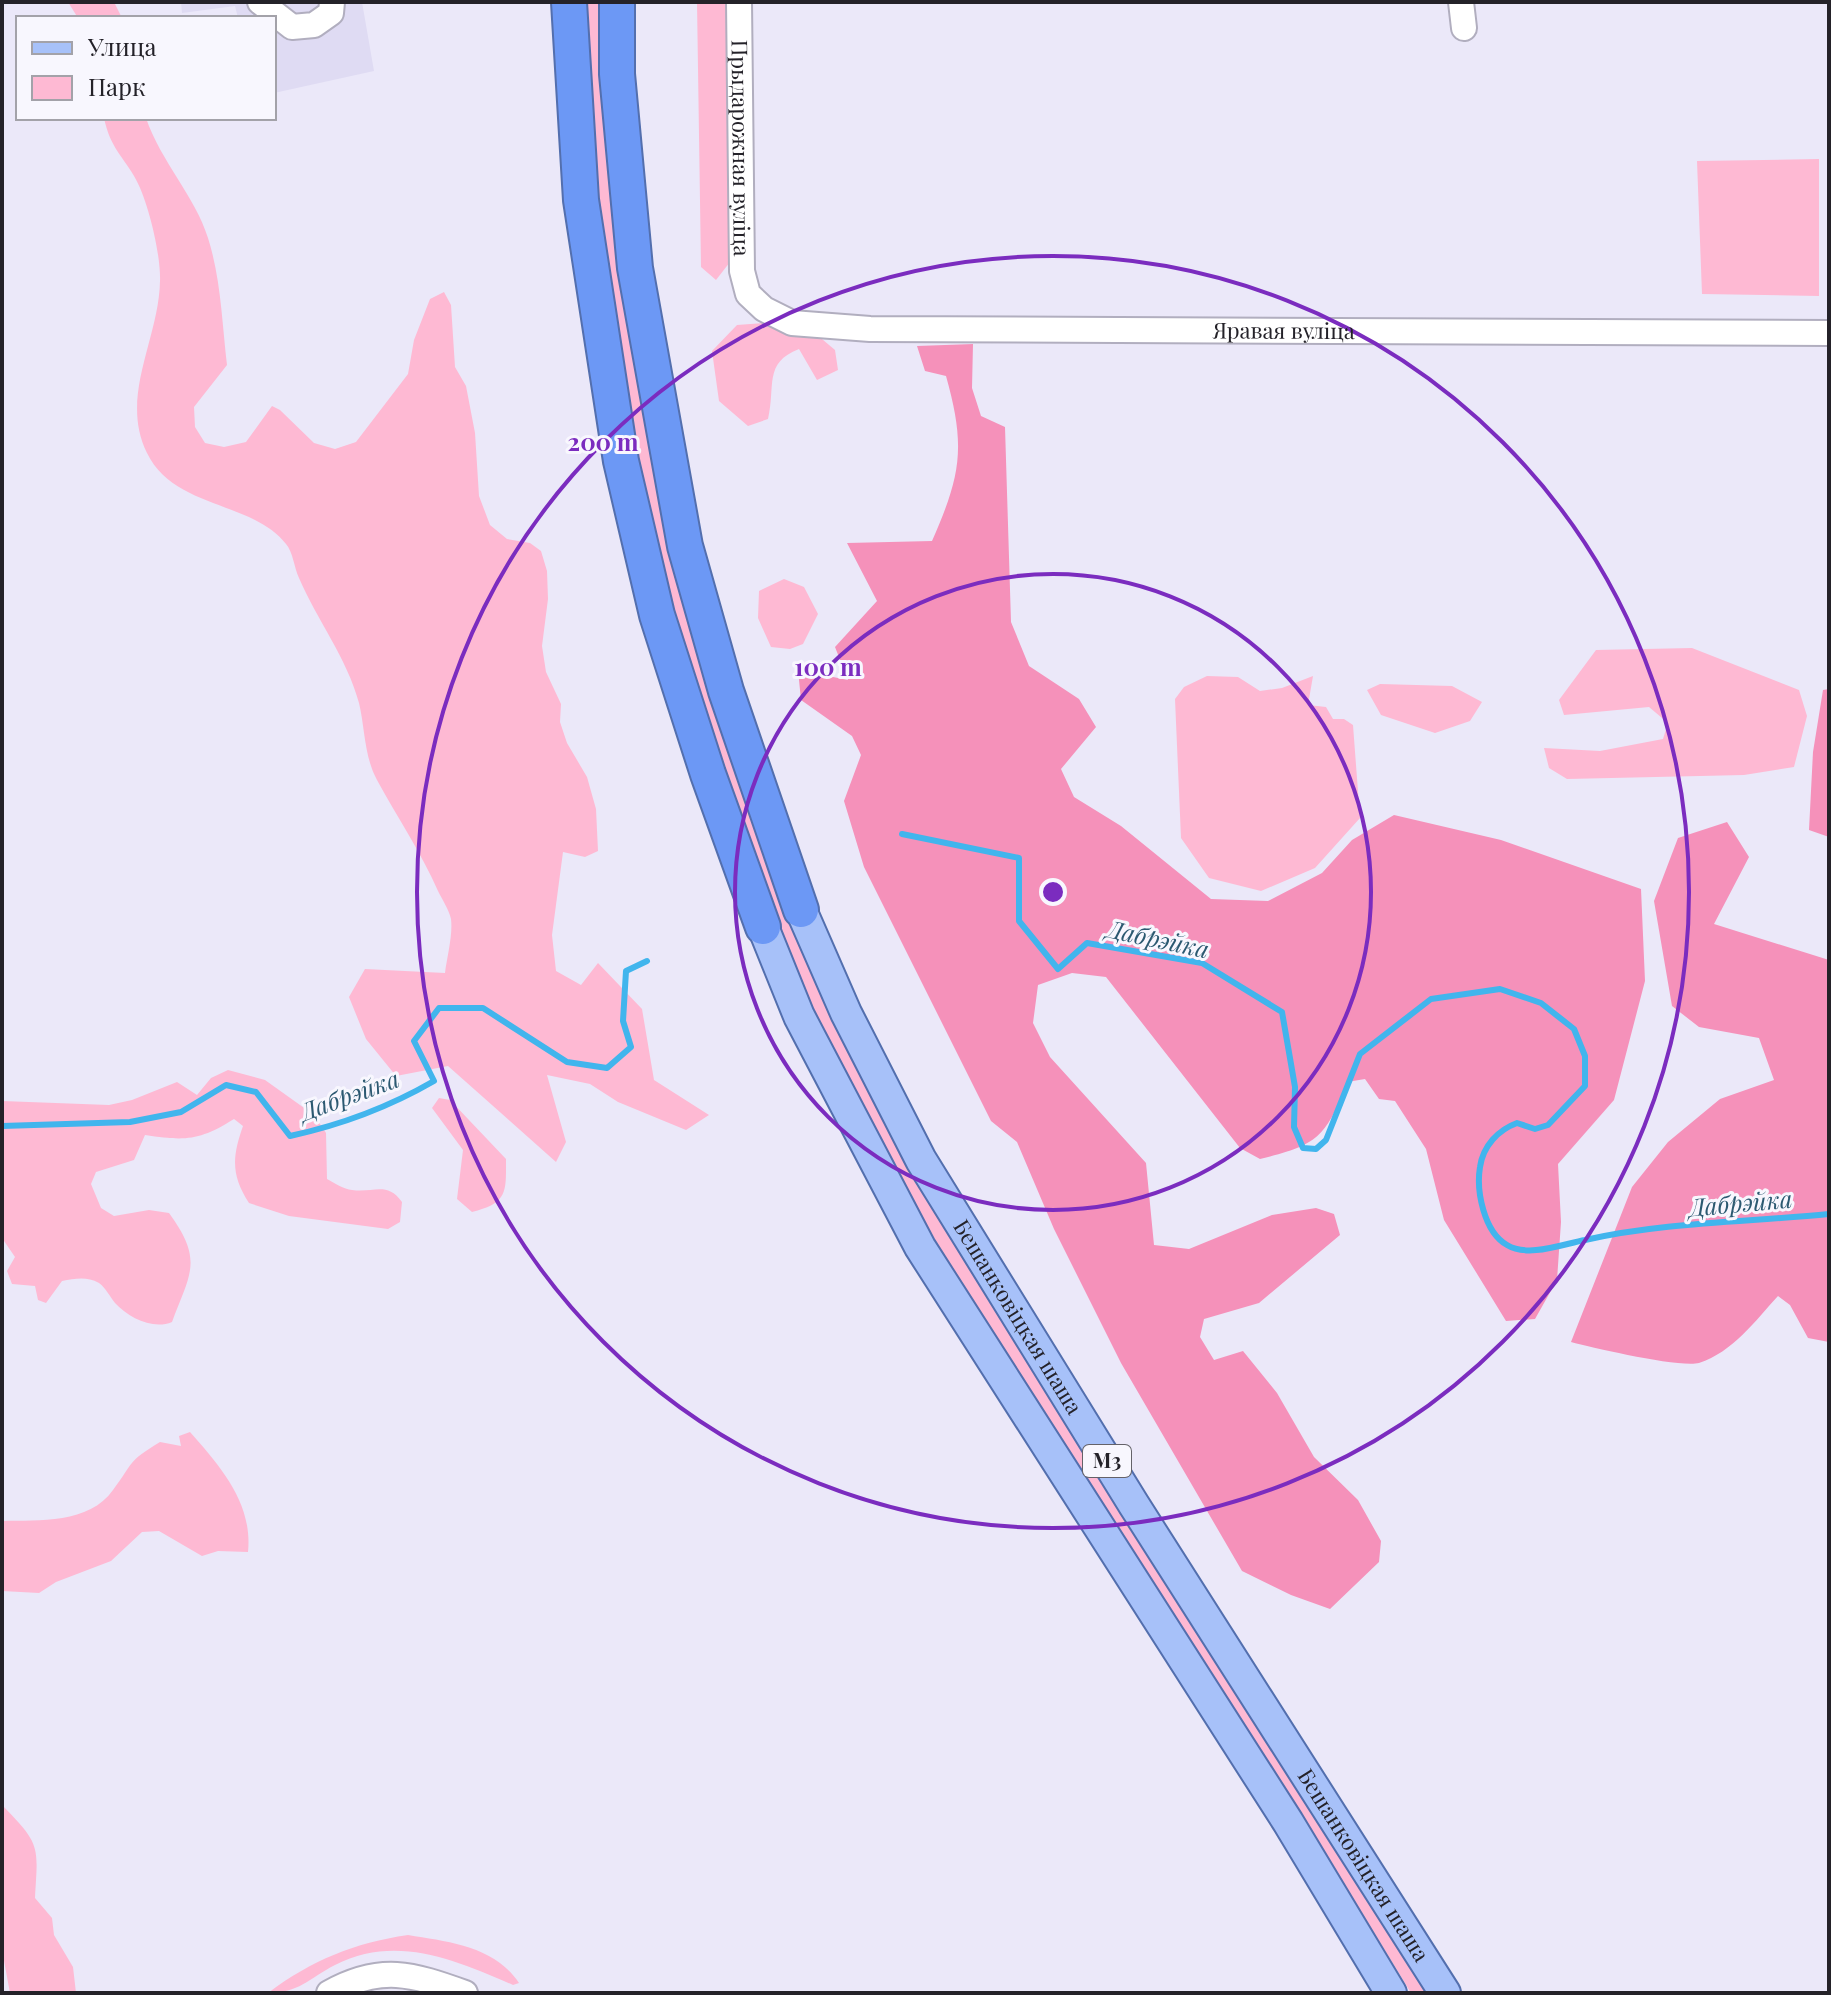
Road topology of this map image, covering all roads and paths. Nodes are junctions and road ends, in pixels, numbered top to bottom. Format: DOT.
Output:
graph roads {
  1 [pos="260,2"];
  2 [pos="332,2"];
  3 [pos="569,2"];
  4 [pos="617,2"];
  5 [pos="739,2"];
  6 [pos="1461,2"];
  7 [pos="1464,28"];
  8 [pos="748,294"];
  9 [pos="1829,333"];
  10 [pos="801,910"];
  11 [pos="763,927"];
  12 [pos="329,1993"];
  13 [pos="465,1993"];
  14 [pos="1391,1993"];
  15 [pos="1445,1993"];
  1 -- 2 [label="street"];
  3 -- 11 [label="highway, М3"];
  4 -- 10 [label="highway, М3"];
  5 -- 8 [label="street, Прыдарожная вуліца"];
  6 -- 7 [label="street"];
  8 -- 9 [label="street, Яравая вуліца"];
  10 -- 15 [label="main road, Бешанковіцкая шаша / М3"];
  11 -- 14 [label="main road, Бешанковіцкая шаша / М3"];
  12 -- 13 [label="street"];
}
